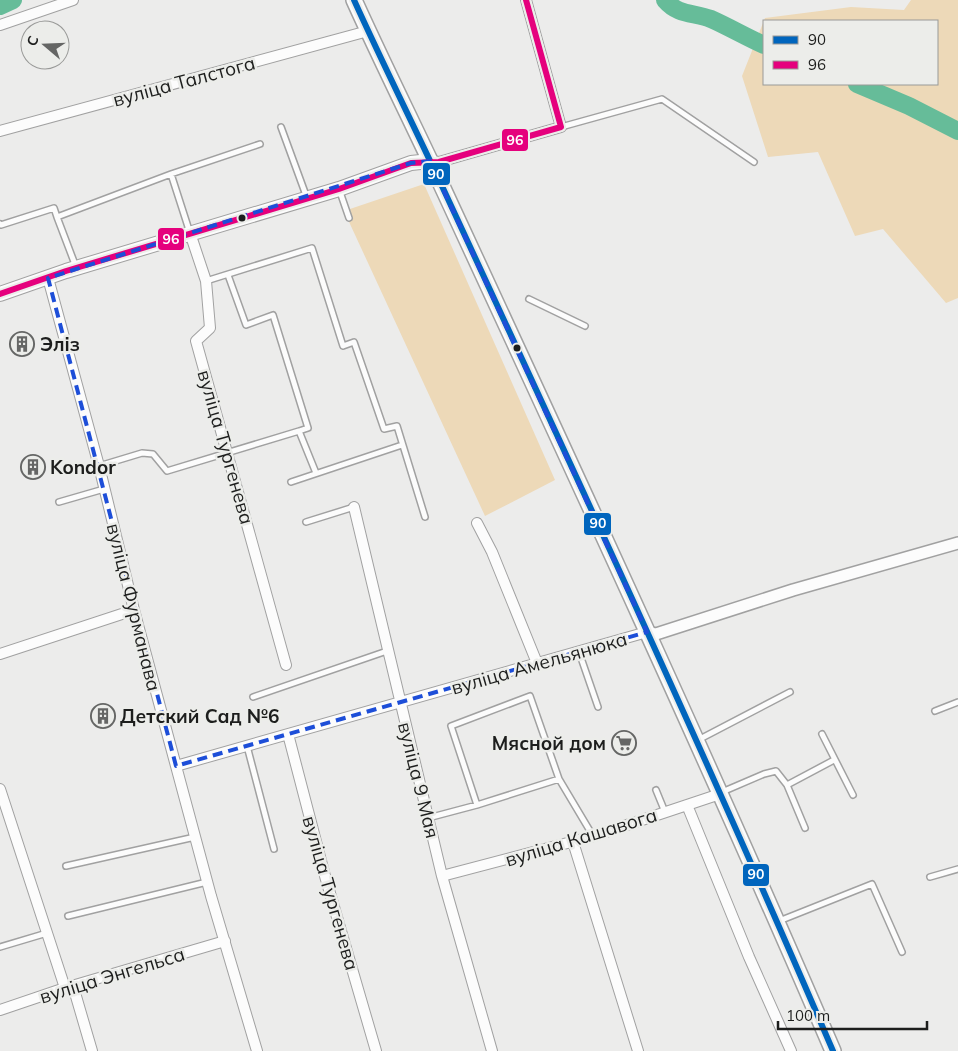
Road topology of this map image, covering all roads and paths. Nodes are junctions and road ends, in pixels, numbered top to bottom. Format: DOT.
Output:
graph roads {
  1 [pos="73,0"];
  2 [pos="354,0"];
  3 [pos="526,0"];
  4 [pos="0,25"];
  5 [pos="368,31"];
  6 [pos="282,127"];
  7 [pos="561,127"];
  8 [pos="0,131"];
  9 [pos="260,144"];
  10 [pos="430,161"];
  11 [pos="754,162"];
  12 [pos="171,174"];
  13 [pos="339,188"];
  14 [pos="307,198"];
  15 [pos="57,217"];
  16 [pos="350,218"];
  17 [pos="0,224"];
  18 [pos="190,233"];
  19 [pos="77,268"];
  20 [pos="228,275"];
  21 [pos="48,278"];
  22 [pos="206,282"];
  23 [pos="0,294"];
  24 [pos="529,299"];
  25 [pos="585,326"];
  26 [pos="299,430"];
  27 [pos="402,445"];
  28 [pos="228,452"];
  29 [pos="99,466"];
  30 [pos="316,473"];
  31 [pos="291,482"];
  32 [pos="105,489"];
  33 [pos="59,502"];
  34 [pos="354,508"];
  35 [pos="425,517"];
  36 [pos="306,522"];
  37 [pos="477,523"];
  38 [pos="958,543"];
  39 [pos="134,610"];
  40 [pos="647,632"];
  41 [pos="388,651"];
  42 [pos="579,651"];
  43 [pos="0,654"];
  44 [pos="537,663"];
  45 [pos="286,665"];
  46 [pos="790,692"];
  47 [pos="253,697"];
  48 [pos="400,702"];
  49 [pos="958,702"];
  50 [pos="598,707"];
  51 [pos="935,711"];
  52 [pos="288,734"];
  53 [pos="822,734"];
  54 [pos="696,742"];
  55 [pos="247,746"];
  56 [pos="834,760"];
  57 [pos="176,766"];
  58 [pos="558,779"];
  59 [pos="787,785"];
  60 [pos="0,789"];
  61 [pos="656,790"];
  62 [pos="720,794"];
  63 [pos="853,796"];
  64 [pos="687,805"];
  65 [pos="477,806"];
  66 [pos="665,812"];
  67 [pos="428,818"];
  68 [pos="805,828"];
  69 [pos="594,836"];
  70 [pos="195,837"];
  71 [pos="573,842"];
  72 [pos="274,849"];
  73 [pos="66,866"];
  74 [pos="958,869"];
  75 [pos="442,876"];
  76 [pos="930,877"];
  77 [pos="207,882"];
  78 [pos="68,916"];
  79 [pos="778,922"];
  80 [pos="47,934"];
  81 [pos="225,942"];
  82 [pos="0,947"];
  83 [pos="902,952"];
  84 [pos="69,987"];
  85 [pos="0,1010"];
  86 [pos="92,1051"];
  87 [pos="257,1051"];
  88 [pos="376,1051"];
  89 [pos="492,1051"];
  90 [pos="638,1051"];
  91 [pos="791,1051"];
  92 [pos="833,1051"];
  1 -- 4 [label="street"];
  2 -- 5 [label="main road"];
  3 -- 7 [label="street"];
  5 -- 8 [label="street, вуліца Талстога"];
  5 -- 10 [label="main road"];
  6 -- 14 [label="lane"];
  7 -- 10 [label="street"];
  7 -- 11 [label="lane"];
  9 -- 12 [label="lane"];
  10 -- 13 [label="main road"];
  10 -- 40 [label="main road"];
  12 -- 15 [label="lane"];
  12 -- 18 [label="lane"];
  13 -- 14 [label="main road"];
  13 -- 16 [label="lane"];
  14 -- 18 [label="main road"];
  15 -- 17 [label="lane"];
  15 -- 19 [label="lane"];
  18 -- 19 [label="main road"];
  18 -- 22 [label="street, вуліца Тургенева"];
  19 -- 21 [label="main road"];
  20 -- 22 [label="lane"];
  20 -- 26 [label="lane"];
  20 -- 27 [label="lane"];
  21 -- 23 [label="main road"];
  21 -- 29 [label="street, вуліца Фурманава"];
  22 -- 28 [label="street, вуліца Тургенева"];
  24 -- 25 [label="lane"];
  26 -- 28 [label="lane"];
  26 -- 30 [label="lane"];
  27 -- 30 [label="lane"];
  27 -- 35 [label="lane"];
  28 -- 29 [label="lane"];
  28 -- 45 [label="street, вуліца Тургенева"];
  29 -- 32 [label="street, вуліца Фурманава"];
  30 -- 31 [label="lane"];
  32 -- 33 [label="lane"];
  32 -- 39 [label="street, вуліца Фурманава"];
  34 -- 36 [label="lane"];
  34 -- 41 [label="street, вуліца 9 Мая"];
  37 -- 44 [label="street"];
  38 -- 40 [label="street, вуліца Амельянюка"];
  39 -- 43 [label="street"];
  39 -- 57 [label="street, вуліца Фурманава"];
  40 -- 42 [label="street, вуліца Амельянюка"];
  40 -- 54 [label="main road"];
  41 -- 47 [label="lane"];
  41 -- 48 [label="street, вуліца 9 Мая"];
  42 -- 44 [label="street, вуліца Амельянюка"];
  42 -- 50 [label="lane"];
  44 -- 48 [label="street, вуліца Амельянюка"];
  46 -- 54 [label="lane"];
  48 -- 52 [label="street, вуліца Амельянюка"];
  48 -- 67 [label="street, вуліца 9 Мая"];
  49 -- 51 [label="lane"];
  52 -- 55 [label="street, вуліца Амельянюка"];
  52 -- 88 [label="street, вуліца Тургенева"];
  53 -- 56 [label="lane"];
  54 -- 62 [label="main road"];
  55 -- 57 [label="street, вуліца Амельянюка"];
  55 -- 72 [label="lane"];
  56 -- 59 [label="lane"];
  56 -- 63 [label="lane"];
  57 -- 70 [label="street, вуліца Фурманава"];
  58 -- 65 [label="lane"];
  58 -- 65 [label="lane"];
  58 -- 69 [label="lane"];
  59 -- 62 [label="lane"];
  59 -- 68 [label="lane"];
  60 -- 80 [label="street"];
  61 -- 66 [label="lane"];
  62 -- 64 [label="street, вуліца Кашавога"];
  62 -- 79 [label="main road"];
  64 -- 66 [label="street, вуліца Кашавога"];
  64 -- 91 [label="street"];
  65 -- 67 [label="lane"];
  66 -- 69 [label="street, вуліца Кашавога"];
  67 -- 75 [label="street, вуліца 9 Мая"];
  69 -- 71 [label="street, вуліца Кашавога"];
  70 -- 73 [label="lane"];
  70 -- 77 [label="street, вуліца Фурманава"];
  71 -- 75 [label="street, вуліца Кашавога"];
  71 -- 90 [label="street"];
  74 -- 76 [label="lane"];
  75 -- 89 [label="street, вуліца 9 Мая"];
  77 -- 78 [label="lane"];
  77 -- 81 [label="street, вуліца Фурманава"];
  79 -- 83 [label="lane"];
  79 -- 92 [label="main road"];
  80 -- 82 [label="lane"];
  80 -- 84 [label="street"];
  81 -- 84 [label="street, вуліца Энгельса"];
  81 -- 87 [label="street, вуліца Фурманава"];
  84 -- 85 [label="street, вуліца Энгельса"];
  84 -- 86 [label="street"];
}
